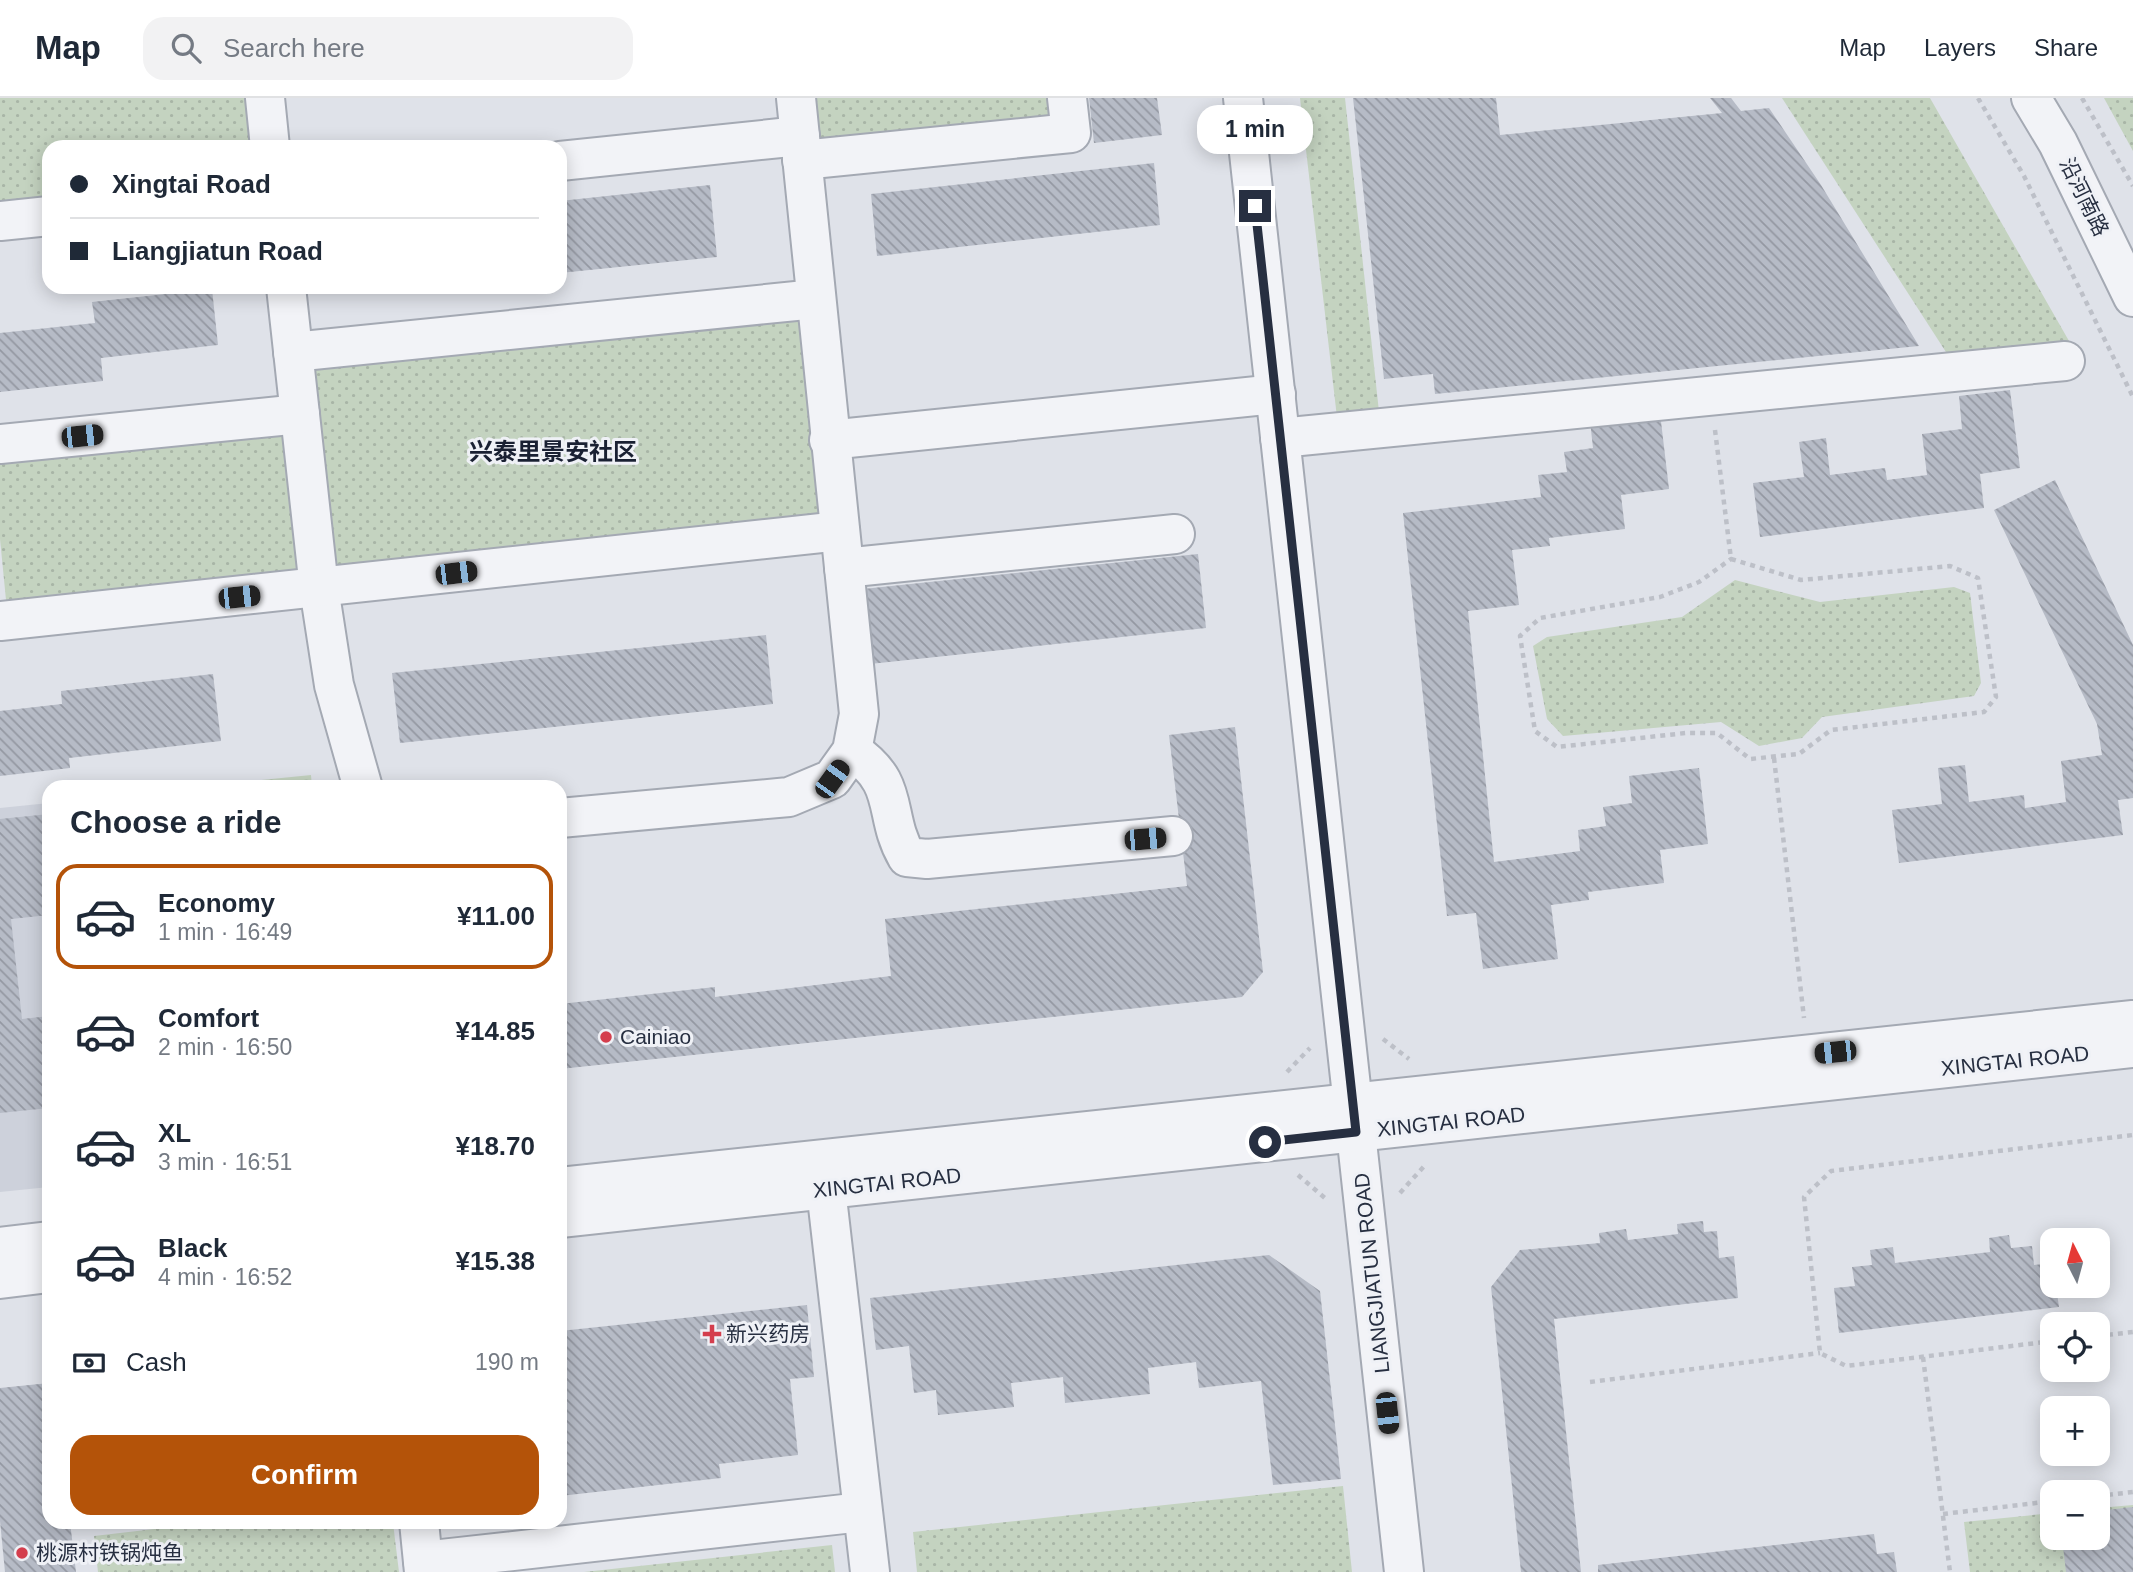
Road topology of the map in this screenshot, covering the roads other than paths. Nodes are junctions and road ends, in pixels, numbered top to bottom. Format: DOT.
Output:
graph roads {
  1 [pos="265,98"];
  2 [pos="796,98"];
  3 [pos="1067,98"];
  4 [pos="1243,98"];
  5 [pos="2031,98"];
  6 [pos="269,140"];
  7 [pos="801,148"];
  8 [pos="567,161"];
  9 [pos="42,217"];
  10 [pos="0,221"];
  11 [pos="287,294"];
  12 [pos="2133,297"];
  13 [pos="816,299"];
  14 [pos="293,352"];
  15 [pos="2065,361"];
  16 [pos="1276,394"];
  17 [pos="300,414"];
  18 [pos="1280,438"];
  19 [pos="829,440"];
  20 [pos="0,444"];
  21 [pos="840,531"];
  22 [pos="1175,534"];
  23 [pos="844,568"];
  24 [pos="319,588"];
  25 [pos="0,621"];
  26 [pos="852,751"];
  27 [pos="361,780"];
  28 [pos="567,817"];
  29 [pos="1172,836"];
  30 [pos="2133,1020"];
  31 [pos="2133,1048"];
  32 [pos="1355,1117"];
  33 [pos="567,1186"];
  34 [pos="825,1189"];
  35 [pos="567,1217"];
  36 [pos="42,1242"];
  37 [pos="0,1247"];
  38 [pos="42,1274"];
  39 [pos="0,1279"];
  40 [pos="862,1512"];
  41 [pos="420,1529"];
  42 [pos="423,1567"];
  43 [pos="870,1572"];
  44 [pos="1404,1572"];
  1 -- 6 [label="street"];
  2 -- 7 [label="street"];
  3 -- 7 [label="street"];
  4 -- 16 [label="street, LIANGJIATUN ROAD"];
  5 -- 12 [label="street, 沿河南路"];
  7 -- 8 [label="street"];
  7 -- 13 [label="street"];
  9 -- 10 [label="street"];
  11 -- 14 [label="street"];
  13 -- 14 [label="street"];
  13 -- 19 [label="street"];
  14 -- 17 [label="street"];
  15 -- 18 [label="street"];
  16 -- 18 [label="street, LIANGJIATUN ROAD"];
  16 -- 19 [label="street"];
  17 -- 20 [label="street"];
  17 -- 24 [label="street"];
  18 -- 32 [label="street, LIANGJIATUN ROAD"];
  19 -- 21 [label="street"];
  21 -- 23 [label="street"];
  21 -- 24 [label="street"];
  22 -- 23 [label="street"];
  23 -- 26 [label="street"];
  24 -- 25 [label="street"];
  24 -- 27 [label="street"];
  26 -- 28 [label="street"];
  26 -- 29 [label="street"];
  30 -- 32 [label="street, XINGTAI ROAD"];
  31 -- 32 [label="street, XINGTAI ROAD"];
  32 -- 33 [label="street, XINGTAI ROAD"];
  32 -- 34 [label="street, XINGTAI ROAD"];
  32 -- 44 [label="street, LIANGJIATUN ROAD"];
  34 -- 35 [label="street, XINGTAI ROAD"];
  34 -- 40 [label="street"];
  36 -- 37 [label="street"];
  38 -- 39 [label="street"];
  40 -- 42 [label="street"];
  40 -- 43 [label="street"];
  41 -- 42 [label="street"];
}
